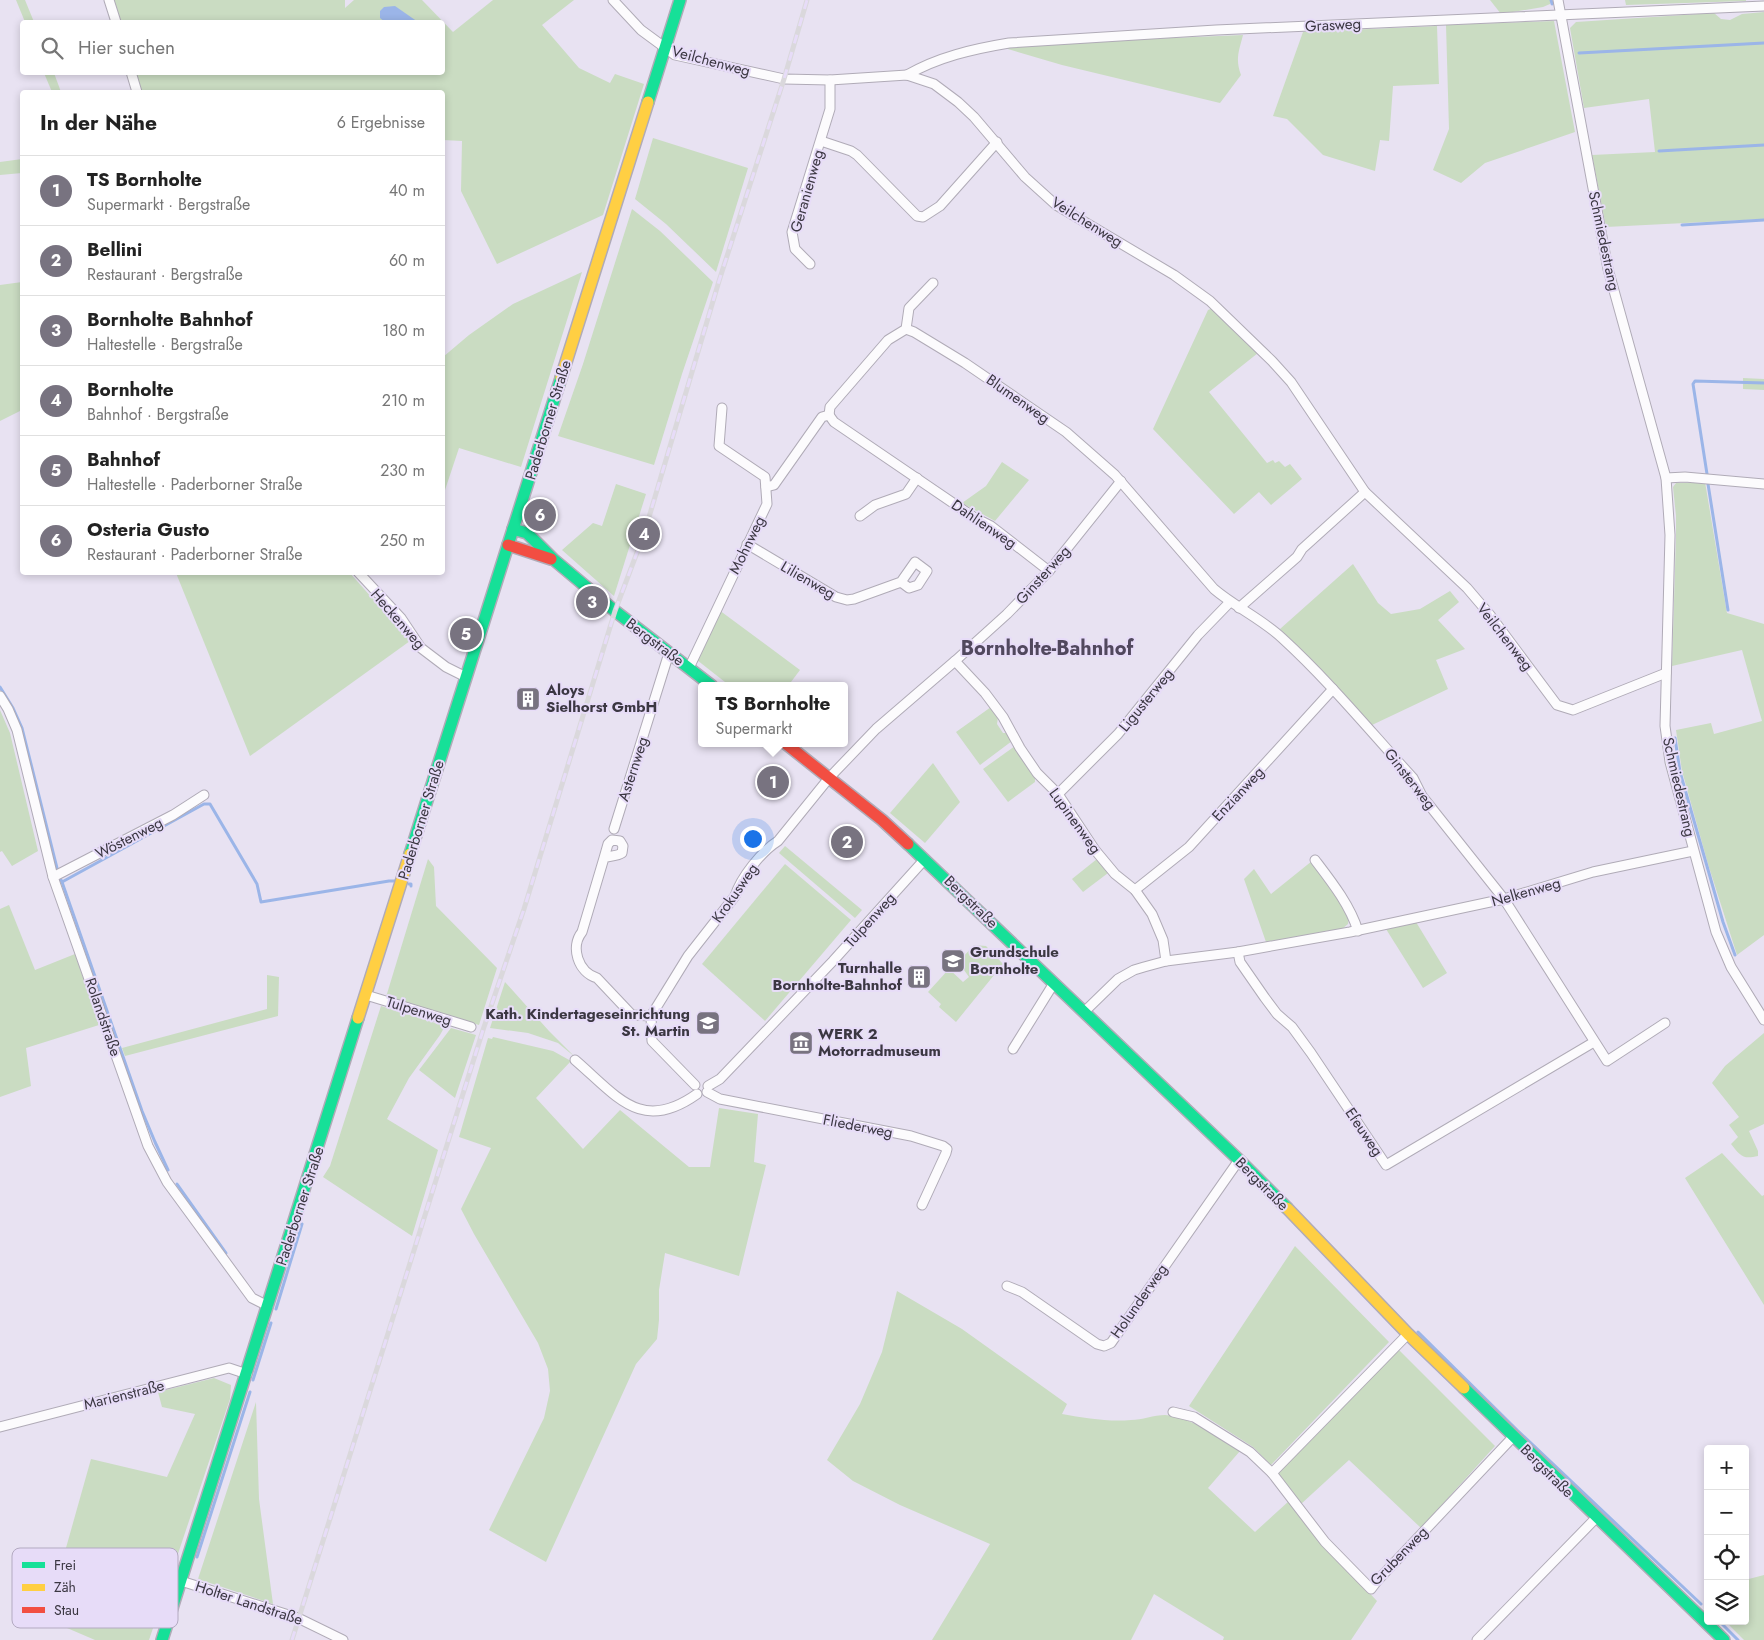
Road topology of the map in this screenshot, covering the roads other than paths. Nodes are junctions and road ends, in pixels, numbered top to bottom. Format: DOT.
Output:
graph roads {
  1 [pos="109,0"];
  2 [pos="613,0"];
  3 [pos="680,0"];
  4 [pos="1558,0"];
  5 [pos="1764,6"];
  6 [pos="1561,15"];
  7 [pos="115,20"];
  8 [pos="665,48"];
  9 [pos="132,75"];
  10 [pos="907,75"];
  11 [pos="830,80"];
  12 [pos="137,90"];
  13 [pos="821,141"];
  14 [pos="997,142"];
  15 [pos="810,264"];
  16 [pos="933,283"];
  17 [pos="906,329"];
  18 [pos="722,408"];
  19 [pos="829,415"];
  20 [pos="917,478"];
  21 [pos="1666,478"];
  22 [pos="1121,482"];
  23 [pos="1764,484"];
  24 [pos="766,487"];
  25 [pos="1365,492"];
  26 [pos="860,516"];
  27 [pos="513,528"];
  28 [pos="747,544"];
  29 [pos="508,545"];
  30 [pos="552,559"];
  31 [pos="1049,571"];
  32 [pos="361,575"];
  33 [pos="901,582"];
  34 [pos="1230,602"];
  35 [pos="1239,608"];
  36 [pos="670,653"];
  37 [pos="955,661"];
  38 [pos="689,668"];
  39 [pos="1666,673"];
  40 [pos="466,677"];
  41 [pos="707,682"];
  42 [pos="1333,689"];
  43 [pos="0,696"];
  44 [pos="790,747"];
  45 [pos="830,778"];
  46 [pos="1058,794"];
  47 [pos="204,795"];
  48 [pos="614,828"];
  49 [pos="1693,851"];
  50 [pos="604,858"];
  51 [pos="925,859"];
  52 [pos="1315,860"];
  53 [pos="53,877"];
  54 [pos="1135,890"];
  55 [pos="1504,899"];
  56 [pos="1358,931"];
  57 [pos="1238,952"];
  58 [pos="1166,961"];
  59 [pos="1054,983"];
  60 [pos="366,995"];
  61 [pos="1084,1012"];
  62 [pos="651,1016"];
  63 [pos="1764,1020"];
  64 [pos="1665,1023"];
  65 [pos="471,1027"];
  66 [pos="1594,1042"];
  67 [pos="1013,1049"];
  68 [pos="576,1060"];
  69 [pos="708,1089"];
  70 [pos="696,1090"];
  71 [pos="1238,1160"];
  72 [pos="922,1205"];
  73 [pos="1007,1286"];
  74 [pos="268,1306"];
  75 [pos="1408,1334"];
  76 [pos="247,1374"];
  77 [pos="1173,1412"];
  78 [pos="0,1427"];
  79 [pos="1513,1438"];
  80 [pos="1272,1473"];
  81 [pos="1596,1518"];
  82 [pos="181,1581"];
  83 [pos="178,1590"];
  84 [pos="166,1628"];
  85 [pos="162,1640"];
  86 [pos="343,1640"];
  87 [pos="1477,1640"];
  88 [pos="1724,1640"];
  1 -- 7 [label="street"];
  2 -- 8 [label="street, Veilchenweg"];
  3 -- 8 [label="main road, Paderborner Straße"];
  4 -- 6 [label="street, Schmiedestrang"];
  5 -- 6 [label="street, Grasweg"];
  6 -- 10 [label="street, Grasweg"];
  6 -- 21 [label="street, Schmiedestrang"];
  8 -- 11 [label="street, Veilchenweg"];
  8 -- 27 [label="main road, Paderborner Straße"];
  9 -- 12 [label="street"];
  10 -- 11 [label="street, Veilchenweg"];
  10 -- 14 [label="street, Veilchenweg"];
  11 -- 13 [label="street, Geranienweg"];
  13 -- 14 [label="street, Geranienweg"];
  13 -- 15 [label="street, Geranienweg"];
  14 -- 25 [label="street, Veilchenweg"];
  16 -- 17 [label="street"];
  17 -- 19 [label="street"];
  17 -- 22 [label="street, Blumenweg"];
  18 -- 24 [label="street"];
  19 -- 20 [label="street, Dahlienweg"];
  19 -- 24 [label="street"];
  20 -- 26 [label="street"];
  20 -- 31 [label="street, Dahlienweg"];
  21 -- 23 [label="street"];
  21 -- 39 [label="street, Schmiedestrang"];
  22 -- 31 [label="street, Ginsterweg"];
  22 -- 34 [label="street, Ginsterweg"];
  24 -- 28 [label="street, Mohnweg"];
  25 -- 35 [label="street"];
  25 -- 39 [label="street, Veilchenweg"];
  27 -- 29 [label="main road, Paderborner Straße"];
  27 -- 30 [label="main road, Bergstraße"];
  28 -- 33 [label="street, Lilienweg"];
  28 -- 38 [label="street, Mohnweg"];
  29 -- 30 [label="main road, Bergstraße"];
  29 -- 40 [label="main road, Paderborner Straße"];
  30 -- 36 [label="main road, Bergstraße"];
  31 -- 37 [label="street, Ginsterweg"];
  32 -- 40 [label="street, Heckenweg"];
  34 -- 35 [label="street, Ginsterweg"];
  34 -- 46 [label="street, Ligusterweg"];
  35 -- 42 [label="street, Ginsterweg"];
  36 -- 38 [label="main road, Bergstraße"];
  36 -- 48 [label="street, Asternweg"];
  37 -- 45 [label="street, Ginsterweg"];
  37 -- 46 [label="street, Lupinenweg"];
  38 -- 41 [label="main road, Bergstraße"];
  39 -- 49 [label="street, Schmiedestrang"];
  40 -- 60 [label="main road, Paderborner Straße"];
  42 -- 54 [label="street, Enzianweg"];
  42 -- 55 [label="street, Ginsterweg"];
  43 -- 53 [label="street, Rolandstraße"];
  44 -- 45 [label="main road, Bergstraße"];
  45 -- 51 [label="main road, Bergstraße"];
  45 -- 62 [label="street, Krokusweg"];
  46 -- 54 [label="street, Lupinenweg"];
  47 -- 53 [label="street, Wöstenweg"];
  49 -- 55 [label="street, Nelkenweg"];
  49 -- 63 [label="street, Schmiedestrang"];
  50 -- 62 [label="street"];
  51 -- 59 [label="main road, Bergstraße"];
  51 -- 69 [label="street, Tulpenweg"];
  52 -- 56 [label="street"];
  53 -- 74 [label="street, Rolandstraße"];
  54 -- 58 [label="street, Lupinenweg"];
  55 -- 56 [label="street, Nelkenweg"];
  55 -- 66 [label="street"];
  56 -- 57 [label="street, Nelkenweg"];
  57 -- 58 [label="street, Nelkenweg"];
  57 -- 66 [label="street, Efeuweg"];
  58 -- 61 [label="street, Nelkenweg"];
  59 -- 61 [label="main road, Bergstraße"];
  59 -- 67 [label="street"];
  60 -- 65 [label="street, Tulpenweg"];
  60 -- 74 [label="main road, Paderborner Straße"];
  61 -- 71 [label="main road, Bergstraße"];
  62 -- 70 [label="street"];
  64 -- 66 [label="street"];
  68 -- 70 [label="street"];
  69 -- 70 [label="street"];
  69 -- 70 [label="street"];
  69 -- 72 [label="street, Fliederweg"];
  71 -- 73 [label="street, Holunderweg"];
  71 -- 75 [label="main road, Bergstraße"];
  74 -- 76 [label="main road, Paderborner Straße"];
  75 -- 79 [label="main road, Bergstraße"];
  75 -- 80 [label="street"];
  76 -- 78 [label="street, Marienstraße"];
  76 -- 82 [label="main road, Paderborner Straße"];
  77 -- 80 [label="street, Grubenweg"];
  79 -- 80 [label="street, Grubenweg"];
  79 -- 81 [label="main road, Bergstraße"];
  81 -- 87 [label="street"];
  81 -- 88 [label="main road, Bergstraße"];
  82 -- 83 [label="main road, Paderborner Straße"];
  82 -- 86 [label="street, Holter Landstraße"];
  84 -- 85 [label="main road, Paderborner Straße"];
}
